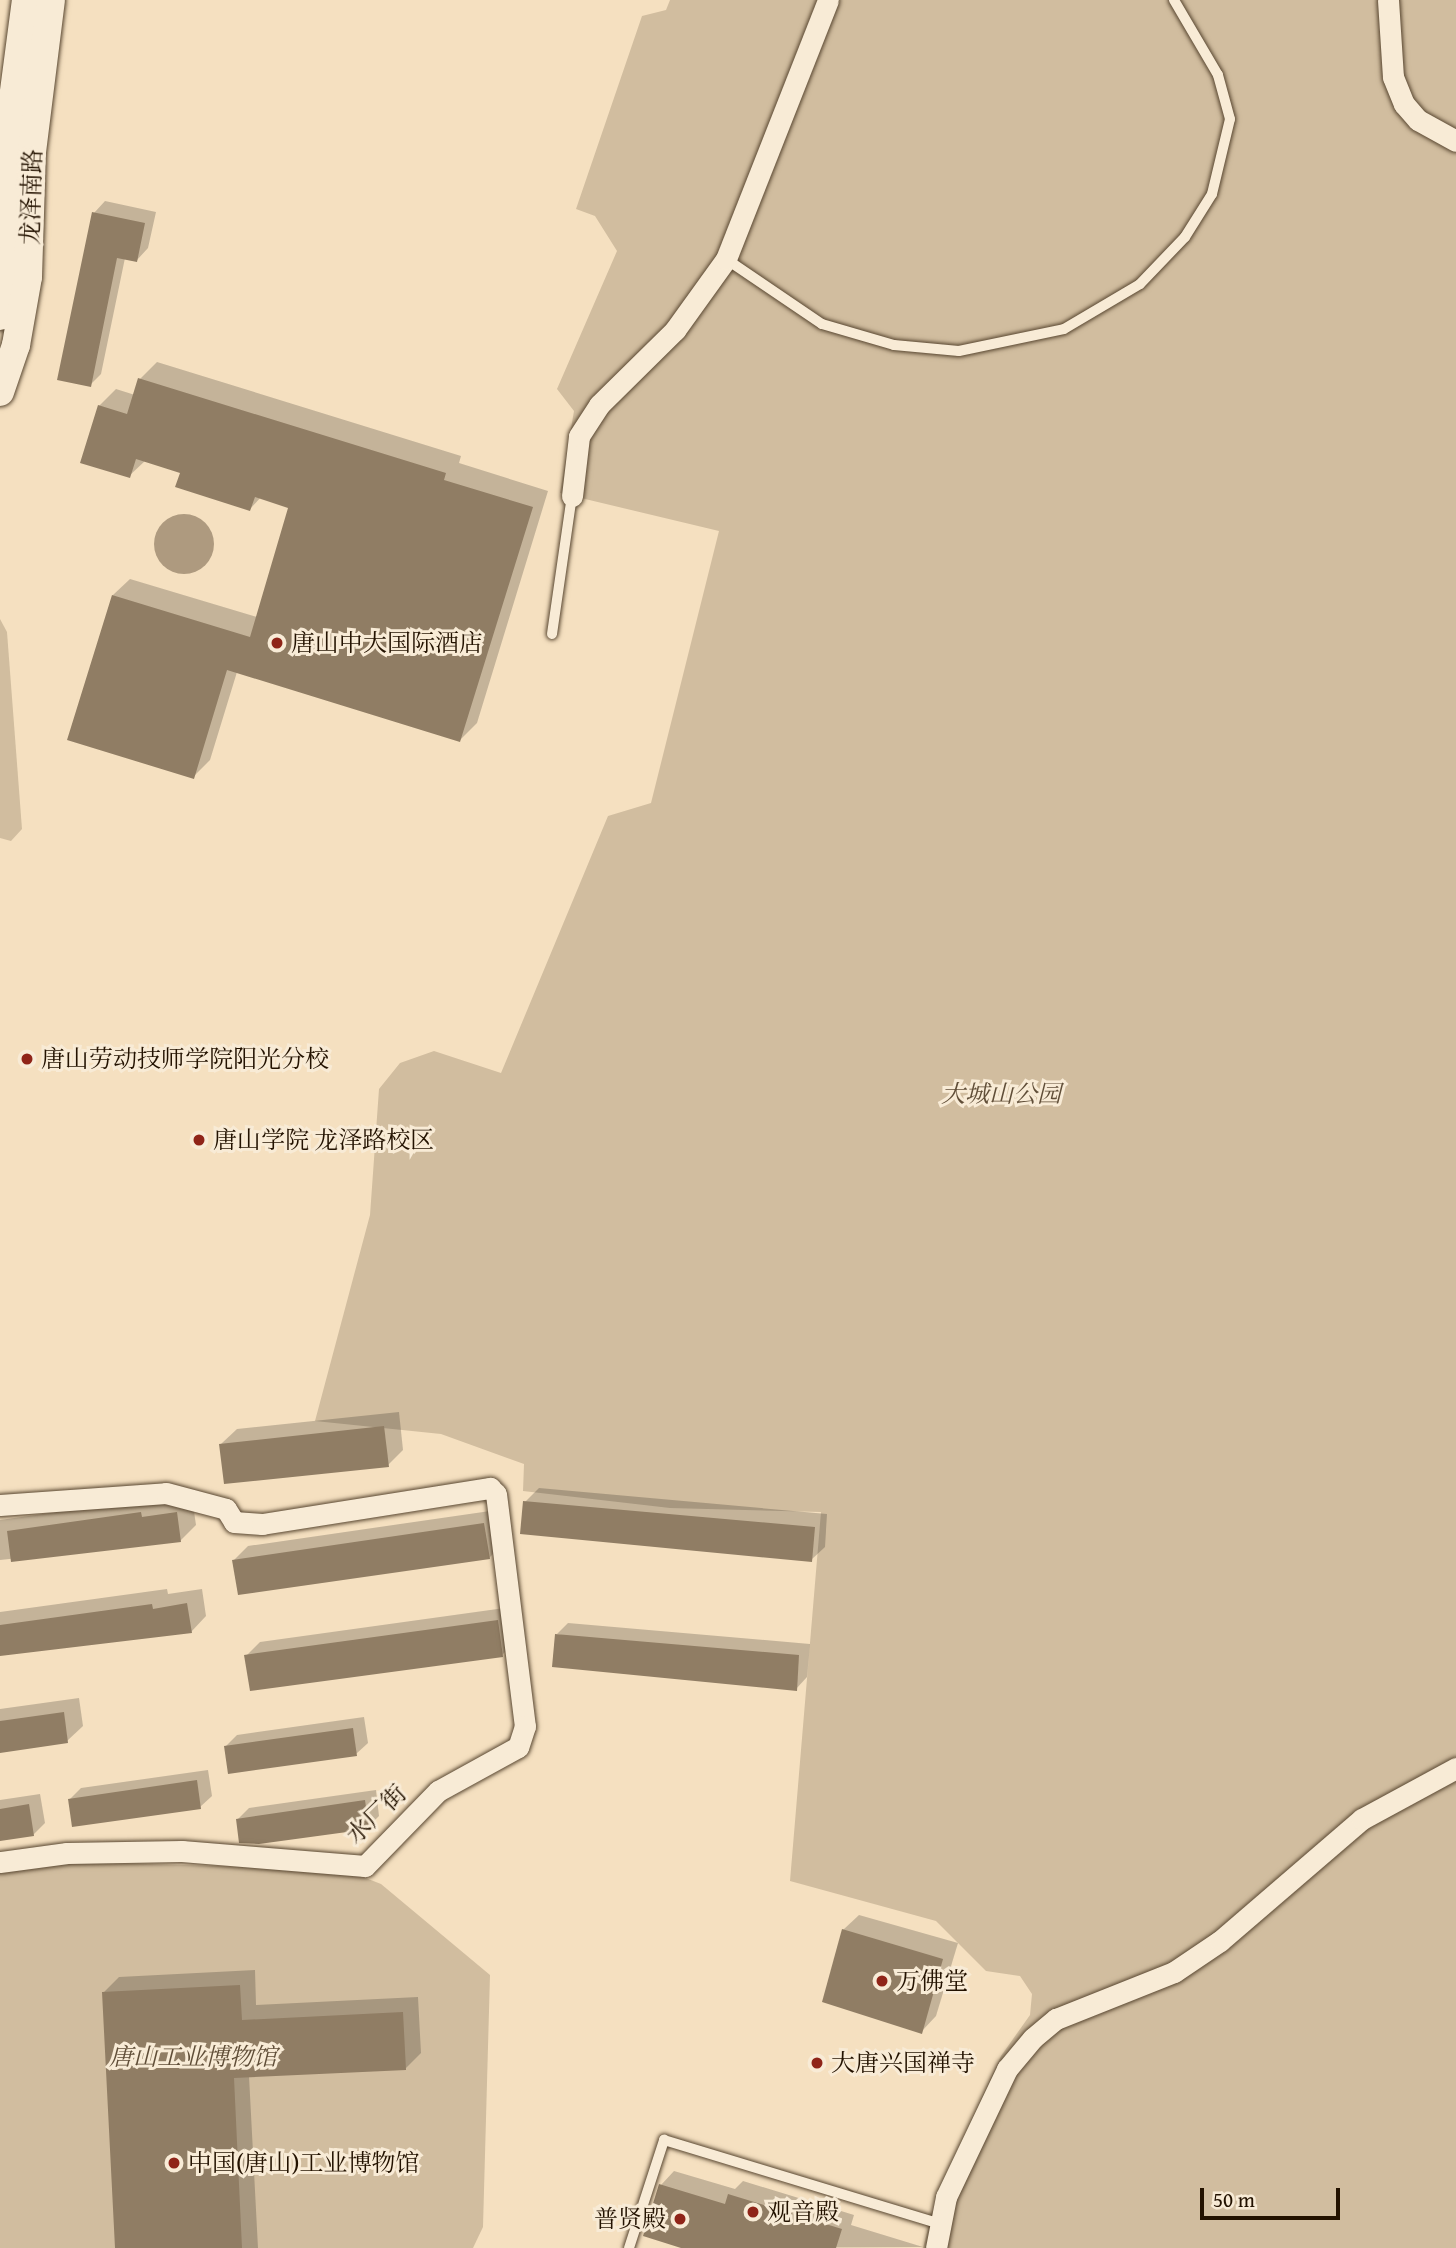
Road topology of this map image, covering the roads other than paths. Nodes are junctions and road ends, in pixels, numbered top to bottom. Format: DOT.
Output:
graph roads {
  1 [pos="26,0"];
  2 [pos="51,0"];
  3 [pos="828,0"];
  4 [pos="1174,0"];
  5 [pos="1388,0"];
  6 [pos="1456,141"];
  7 [pos="13,146"];
  8 [pos="726,259"];
  9 [pos="0,316"];
  10 [pos="0,392"];
  11 [pos="572,496"];
  12 [pos="552,634"];
  13 [pos="0,1505"];
  14 [pos="1456,1769"];
  15 [pos="0,1861"];
  16 [pos="943,2225"];
  17 [pos="629,2248"];
  18 [pos="936,2248"];
  1 -- 7 [label="main road, 龙泽南路"];
  2 -- 7 [label="main road, 龙泽南路"];
  3 -- 8 [label="street"];
  4 -- 8 [label="lane"];
  5 -- 6 [label="street"];
  7 -- 9 [label="main road, 龙泽南路"];
  7 -- 10 [label="main road, 龙泽南路"];
  8 -- 11 [label="street"];
  11 -- 12 [label="lane"];
  13 -- 15 [label="street, 水厂街"];
  14 -- 16 [label="street"];
  16 -- 17 [label="lane"];
  16 -- 18 [label="street"];
}
